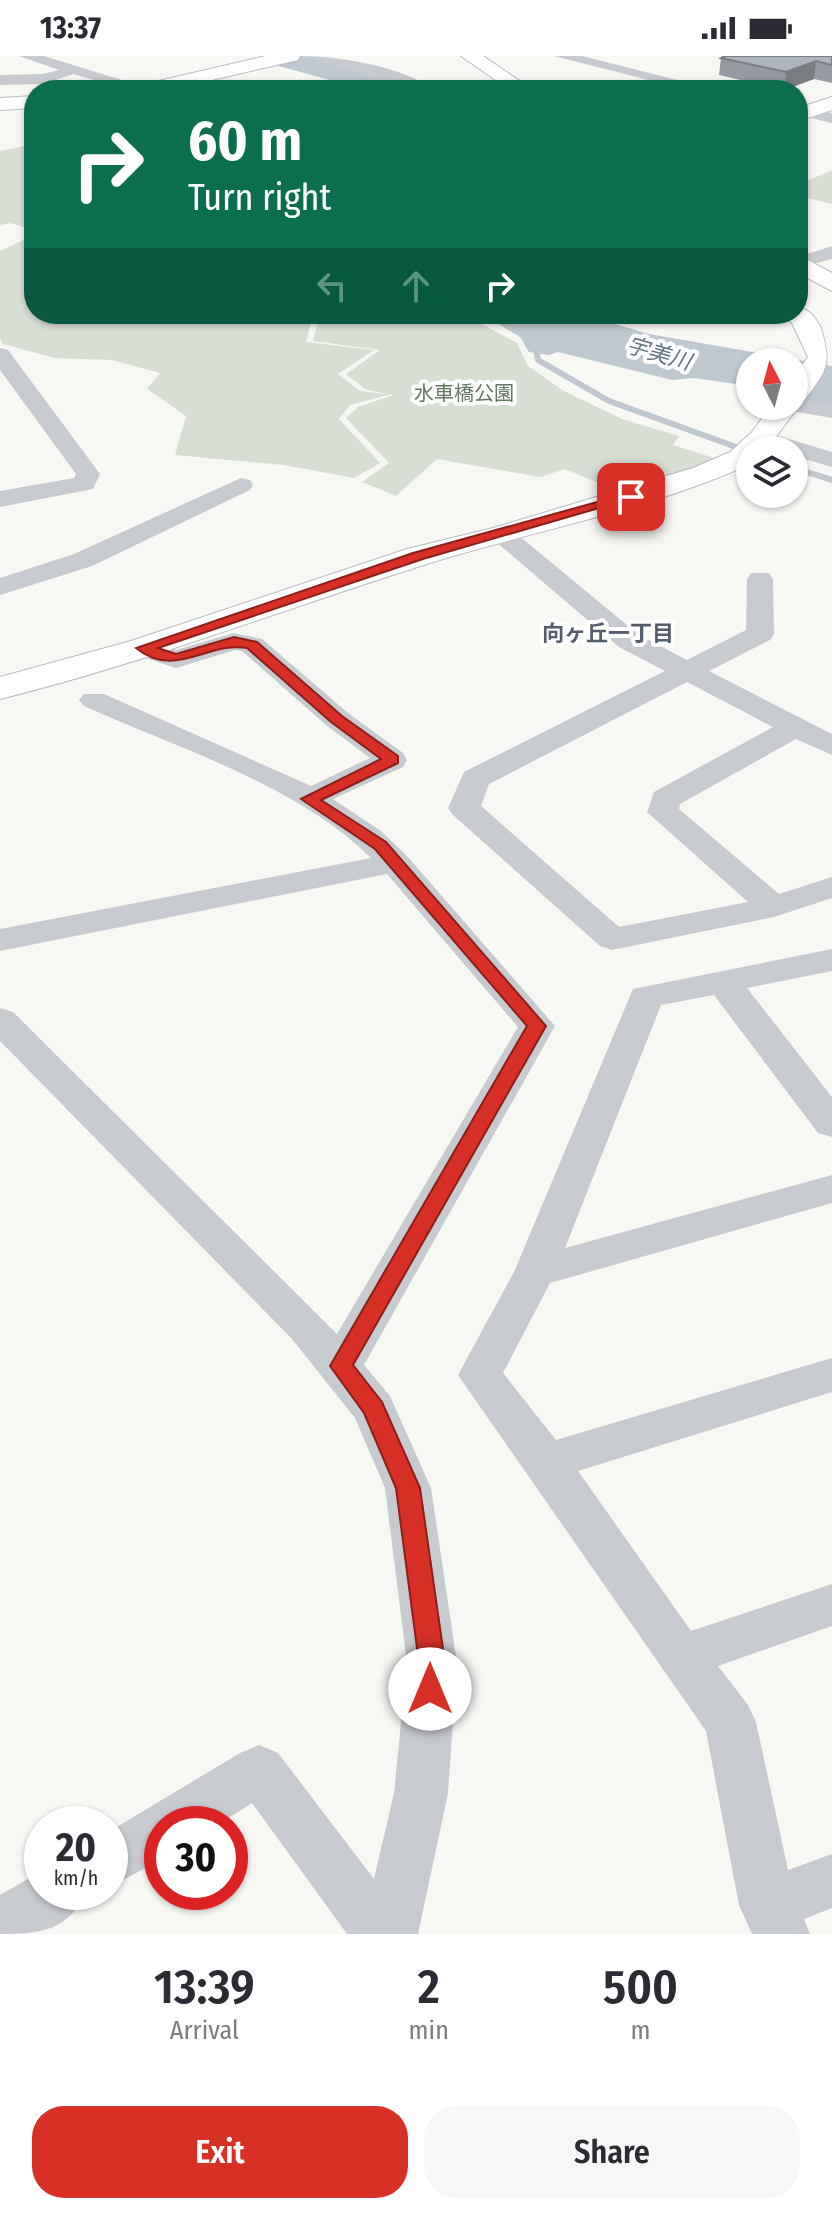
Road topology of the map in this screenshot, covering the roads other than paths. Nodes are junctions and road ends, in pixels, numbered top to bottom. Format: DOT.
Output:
graph roads {
  1 [pos="27,56"];
  2 [pos="291,56"];
  3 [pos="311,56"];
  4 [pos="449,56"];
  5 [pos="470,56"];
  6 [pos="574,57"];
  7 [pos="79,70"];
  8 [pos="629,72"];
  9 [pos="0,80"];
  10 [pos="112,80"];
  11 [pos="190,80"];
  12 [pos="399,80"];
  13 [pos="486,80"];
  14 [pos="507,80"];
  15 [pos="629,80"];
  16 [pos="665,80"];
  17 [pos="24,103"];
  18 [pos="832,103"];
  19 [pos="0,104"];
  20 [pos="808,110"];
  21 [pos="808,114"];
  22 [pos="832,118"];
  23 [pos="832,252"];
  24 [pos="808,264"];
  25 [pos="808,272"];
  26 [pos="808,277"];
  27 [pos="832,284"];
  28 [pos="832,302"];
  29 [pos="806,324"];
  30 [pos="0,355"];
  31 [pos="825,360"];
  32 [pos="808,379"];
  33 [pos="808,407"];
  34 [pos="832,411"];
  35 [pos="774,420"];
  36 [pos="761,436"];
  37 [pos="736,455"];
  38 [pos="808,456"];
  39 [pos="832,460"];
  40 [pos="241,485"];
  41 [pos="0,499"];
  42 [pos="503,535"];
  43 [pos="760,579"];
  44 [pos="0,587"];
  45 [pos="143,648"];
  46 [pos="684,672"];
  47 [pos="0,688"];
  48 [pos="94,700"];
  49 [pos="794,728"];
  50 [pos="832,746"];
  51 [pos="309,799"];
  52 [pos="395,863"];
  53 [pos="832,887"];
  54 [pos="774,907"];
  55 [pos="0,940"];
  56 [pos="832,960"];
  57 [pos="723,982"];
  58 [pos="0,1020"];
  59 [pos="832,1124"];
  60 [pos="826,1200"];
  61 [pos="535,1272"];
  62 [pos="341,1366"];
  63 [pos="832,1375"];
  64 [pos="546,1462"];
  65 [pos="832,1605"];
  66 [pos="680,1657"];
  67 [pos="200,1806"];
  68 [pos="832,1881"];
  69 [pos="28,1910"];
  70 [pos="774,1920"];
  71 [pos="0,1927"];
  72 [pos="381,1934"];
  73 [pos="390,1934"];
  1 -- 7 [label="street"];
  2 -- 11 [label="main road"];
  3 -- 12 [label="street"];
  4 -- 13 [label="main road"];
  5 -- 14 [label="main road"];
  6 -- 8 [label="street"];
  7 -- 9 [label="street"];
  7 -- 10 [label="street"];
  8 -- 15 [label="street"];
  8 -- 16 [label="street"];
  17 -- 19 [label="main road"];
  18 -- 20 [label="main road"];
  21 -- 22 [label="street"];
  23 -- 24 [label="street"];
  25 -- 27 [label="main road"];
  26 -- 28 [label="main road"];
  29 -- 31 [label="main road"];
  30 -- 41 [label="street"];
  31 -- 32 [label="main road"];
  33 -- 34 [label="street"];
  35 -- 36 [label="main road"];
  37 -- 42 [label="main road"];
  38 -- 39 [label="street"];
  40 -- 44 [label="street"];
  42 -- 45 [label="main road"];
  42 -- 46 [label="street"];
  43 -- 46 [label="street"];
  45 -- 47 [label="main road"];
  45 -- 51 [label="street"];
  46 -- 49 [label="street"];
  46 -- 54 [label="street"];
  48 -- 51 [label="street"];
  49 -- 50 [label="street"];
  49 -- 54 [label="street"];
  51 -- 52 [label="street"];
  52 -- 55 [label="street"];
  52 -- 62 [label="street"];
  53 -- 54 [label="street"];
  56 -- 57 [label="street"];
  57 -- 59 [label="street"];
  57 -- 61 [label="street"];
  58 -- 62 [label="street"];
  60 -- 61 [label="street"];
  61 -- 64 [label="street"];
  62 -- 73 [label="street"];
  63 -- 64 [label="street"];
  64 -- 66 [label="street"];
  65 -- 66 [label="street"];
  66 -- 70 [label="street"];
  67 -- 72 [label="street"];
  68 -- 70 [label="street"];
  69 -- 71 [label="street"];
}
